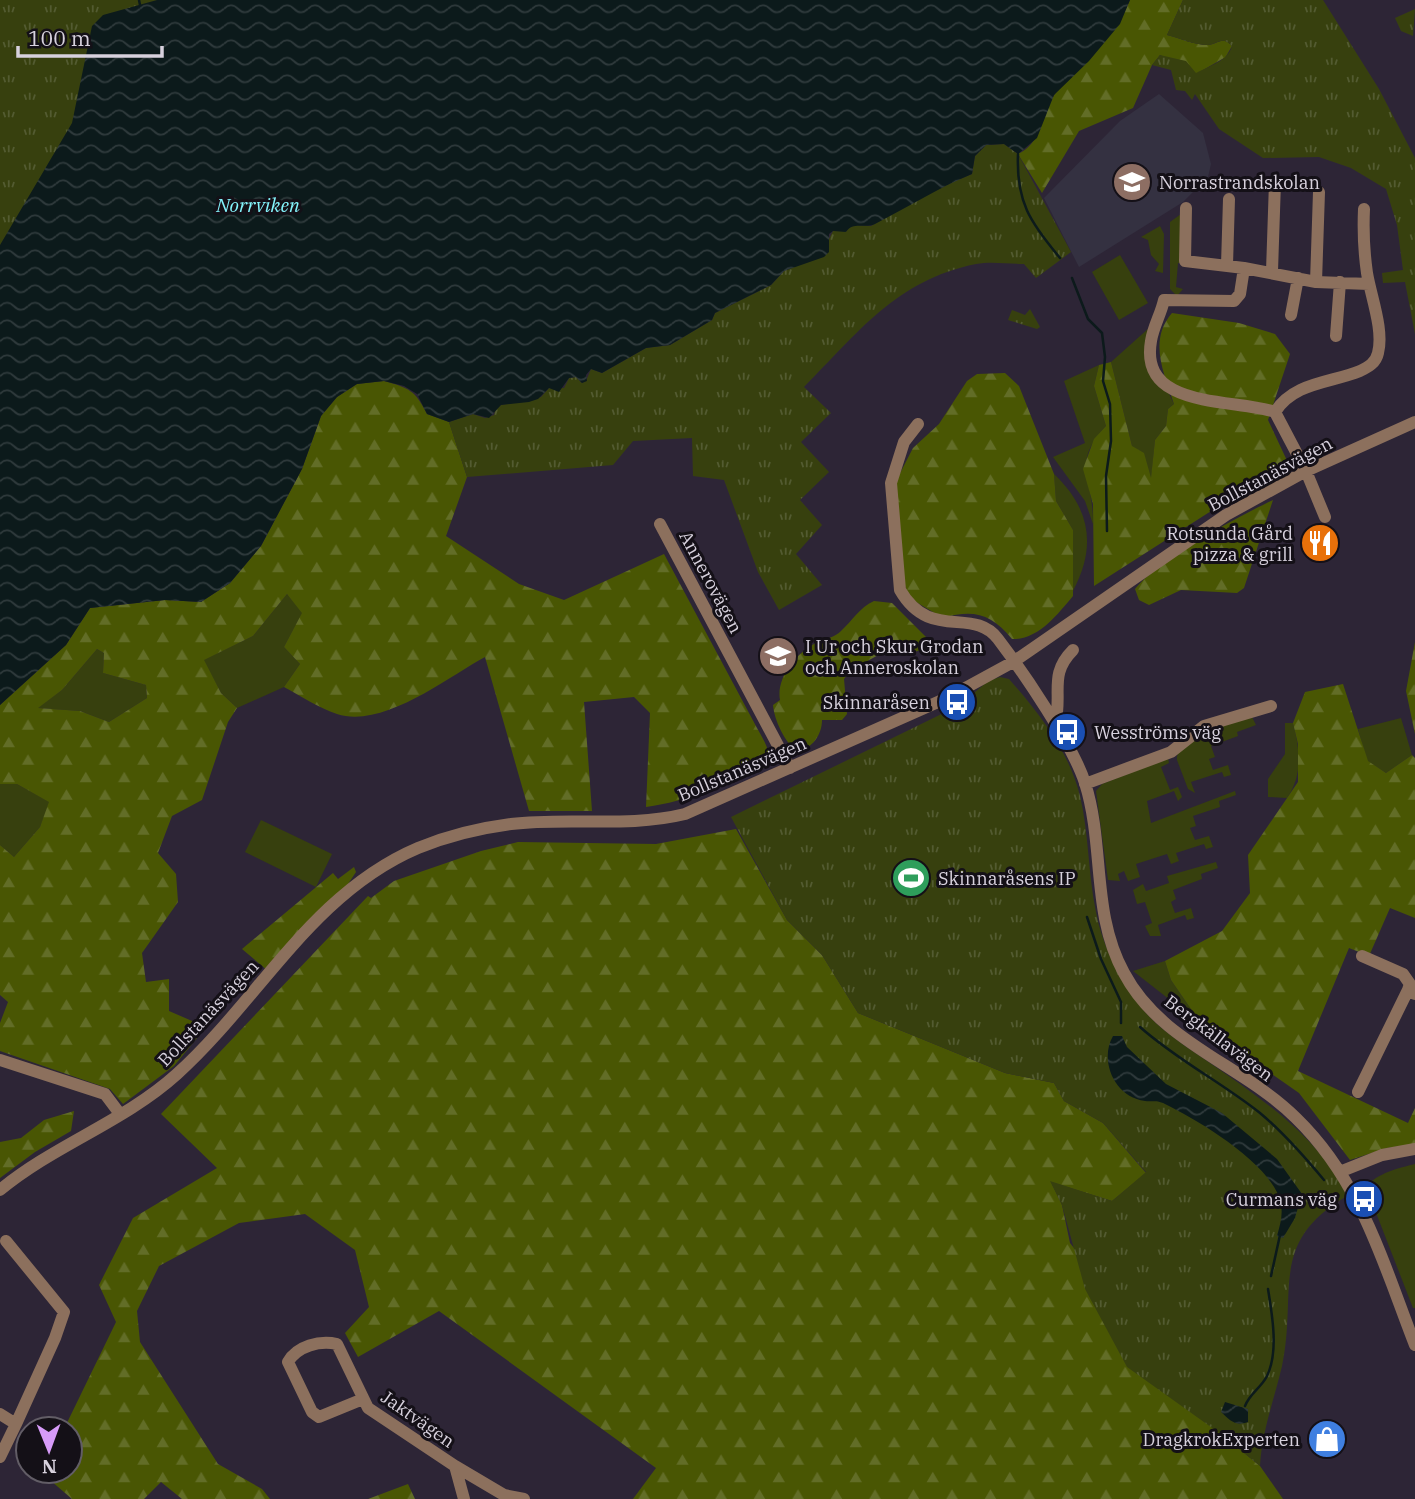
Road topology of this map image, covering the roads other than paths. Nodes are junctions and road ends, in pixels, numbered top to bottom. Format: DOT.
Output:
graph roads {
  1 [pos="1275,182"];
  2 [pos="1319,192"];
  3 [pos="1229,199"];
  4 [pos="1186,208"];
  5 [pos="1364,209"];
  6 [pos="1227,265"];
  7 [pos="1244,268"];
  8 [pos="1272,271"];
  9 [pos="1298,278"];
  10 [pos="1316,282"];
  11 [pos="1340,282"];
  12 [pos="1369,284"];
  13 [pos="1291,315"];
  14 [pos="1336,335"];
  15 [pos="1275,412"];
  16 [pos="1415,422"];
  17 [pos="918,424"];
  18 [pos="1306,471"];
  19 [pos="1325,517"];
  20 [pos="660,524"];
  21 [pos="1073,650"];
  22 [pos="1013,662"];
  23 [pos="1271,706"];
  24 [pos="1055,725"];
  25 [pos="790,768"];
  26 [pos="1085,784"];
  27 [pos="1362,956"];
  28 [pos="1411,992"];
  29 [pos="0,1060"];
  30 [pos="1358,1092"];
  31 [pos="120,1114"];
  32 [pos="1415,1149"];
  33 [pos="1342,1171"];
  34 [pos="0,1191"];
  35 [pos="5,1241"];
  36 [pos="1415,1345"];
  37 [pos="363,1399"];
  38 [pos="20,1415"];
  39 [pos="14,1428"];
  40 [pos="0,1457"];
  41 [pos="455,1466"];
  42 [pos="464,1499"];
  43 [pos="524,1499"];
  1 -- 8 [label="street"];
  2 -- 10 [label="street"];
  3 -- 6 [label="street"];
  4 -- 6 [label="street"];
  5 -- 12 [label="street"];
  6 -- 7 [label="street"];
  7 -- 8 [label="street"];
  7 -- 15 [label="street"];
  8 -- 9 [label="street"];
  9 -- 10 [label="street"];
  9 -- 13 [label="street"];
  10 -- 11 [label="street"];
  11 -- 12 [label="street"];
  11 -- 14 [label="street"];
  12 -- 15 [label="street"];
  15 -- 18 [label="street"];
  16 -- 18 [label="street, Bollstanäsvägen"];
  17 -- 22 [label="street, Bergkällavägen"];
  18 -- 19 [label="street"];
  18 -- 22 [label="street, Bollstanäsvägen"];
  20 -- 25 [label="street, Annerovägen"];
  21 -- 24 [label="street"];
  22 -- 24 [label="street, Bergkällavägen"];
  22 -- 25 [label="street, Bollstanäsvägen"];
  23 -- 26 [label="street"];
  24 -- 26 [label="street, Bergkällavägen"];
  25 -- 31 [label="street, Bollstanäsvägen"];
  26 -- 33 [label="street, Bergkällavägen"];
  27 -- 28 [label="street"];
  28 -- 30 [label="street"];
  29 -- 31 [label="street"];
  31 -- 34 [label="street, Bollstanäsvägen"];
  32 -- 33 [label="street"];
  33 -- 36 [label="street, Bergkällavägen"];
  35 -- 38 [label="street"];
  37 -- 37 [label="street, Jaktvägen"];
  37 -- 41 [label="street, Jaktvägen"];
  39 -- 40 [label="street"];
  41 -- 42 [label="street, Jaktvägen"];
  41 -- 43 [label="street, Jaktvägen"];
}
